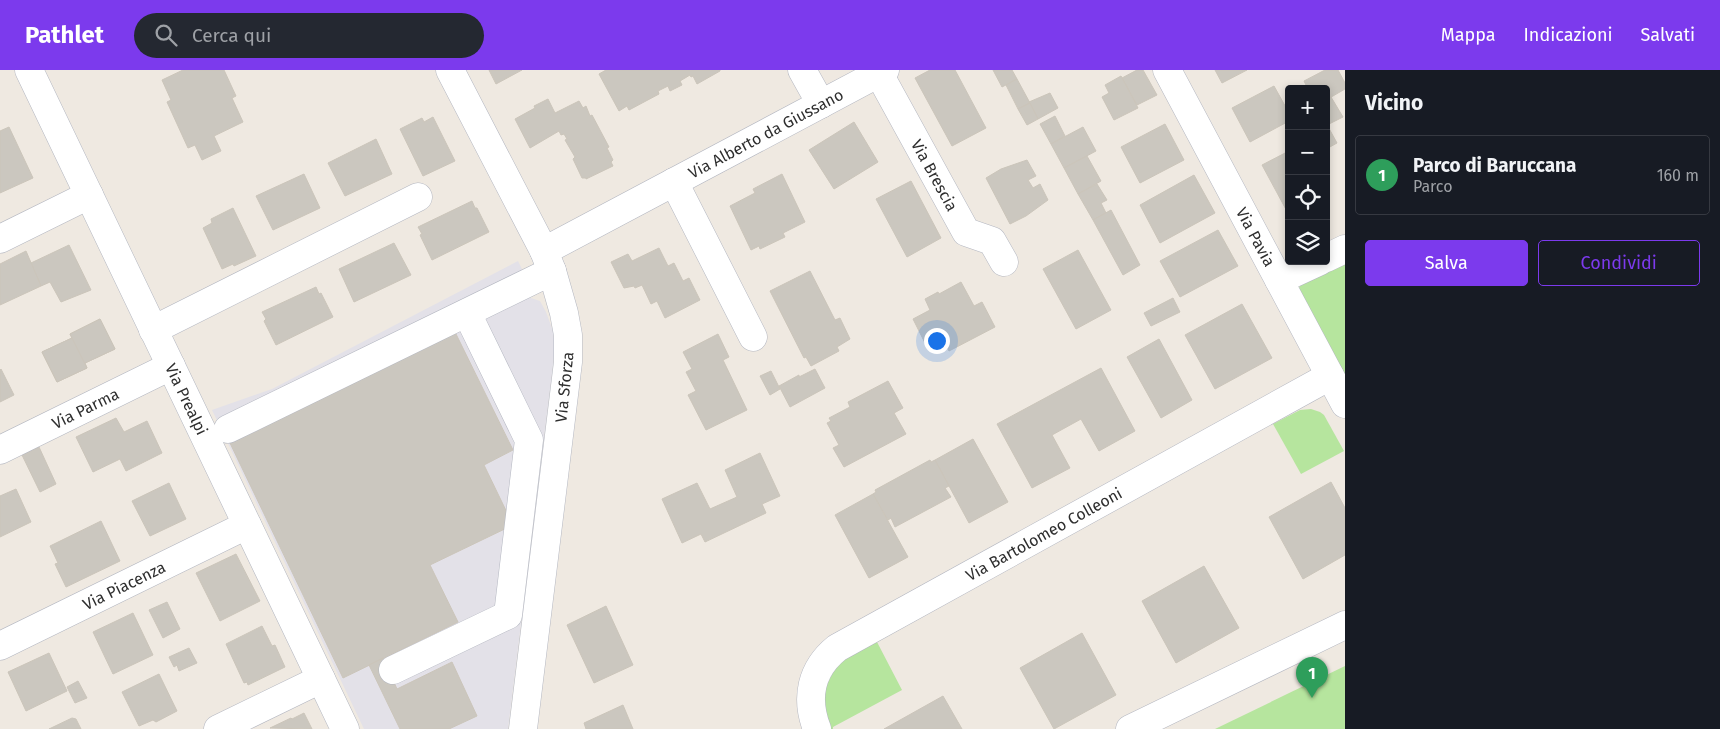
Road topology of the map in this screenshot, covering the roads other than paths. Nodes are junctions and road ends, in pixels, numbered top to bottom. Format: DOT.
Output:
graph roads {
  1 [pos="29,70"];
  2 [pos="450,70"];
  3 [pos="802,70"];
  4 [pos="1167,70"];
  5 [pos="881,71"];
  6 [pos="820,104"];
  7 [pos="674,182"];
  8 [pos="89,196"];
  9 [pos="418,198"];
  10 [pos="0,239"];
  11 [pos="1345,249"];
  12 [pos="1330,256"];
  13 [pos="548,261"];
  14 [pos="1004,262"];
  15 [pos="1311,265"];
  16 [pos="1279,280"];
  17 [pos="467,313"];
  18 [pos="153,330"];
  19 [pos="753,337"];
  20 [pos="170,366"];
  21 [pos="1330,376"];
  22 [pos="1345,404"];
  23 [pos="228,428"];
  24 [pos="0,450"];
  25 [pos="247,525"];
  26 [pos="1345,625"];
  27 [pos="0,646"];
  28 [pos="393,670"];
  29 [pos="321,679"];
  30 [pos="218,729"];
  31 [pos="345,729"];
  32 [pos="523,729"];
  33 [pos="817,729"];
  34 [pos="1130,729"];
  1 -- 8 [label="street, Via Prealpi"];
  2 -- 13 [label="street, Via Sforza"];
  3 -- 6 [label="street"];
  4 -- 16 [label="street, Via Pavia"];
  5 -- 6 [label="street, Via Alberto da Giussano"];
  5 -- 14 [label="street, Via Brescia"];
  6 -- 7 [label="street, Via Alberto da Giussano"];
  7 -- 13 [label="street, Via Alberto da Giussano"];
  7 -- 19 [label="street, Via Alberto da Giussano"];
  8 -- 10 [label="street"];
  8 -- 18 [label="street, Via Prealpi"];
  9 -- 18 [label="street"];
  11 -- 12 [label="street"];
  13 -- 17 [label="street, Via Alberto da Giussano"];
  13 -- 32 [label="street, Via Sforza"];
  15 -- 16 [label="street"];
  16 -- 21 [label="street, Via Pavia"];
  17 -- 23 [label="street, Via Alberto da Giussano"];
  17 -- 28 [label="street"];
  18 -- 20 [label="street, Via Prealpi"];
  20 -- 24 [label="street, Via Parma"];
  20 -- 25 [label="street, Via Prealpi"];
  21 -- 22 [label="street, Via Pavia"];
  21 -- 33 [label="street, Via Bartolomeo Colleoni"];
  25 -- 27 [label="street, Via Piacenza"];
  25 -- 29 [label="street, Via Prealpi"];
  26 -- 34 [label="street"];
  29 -- 30 [label="street"];
  29 -- 31 [label="street, Via Prealpi"];
}
